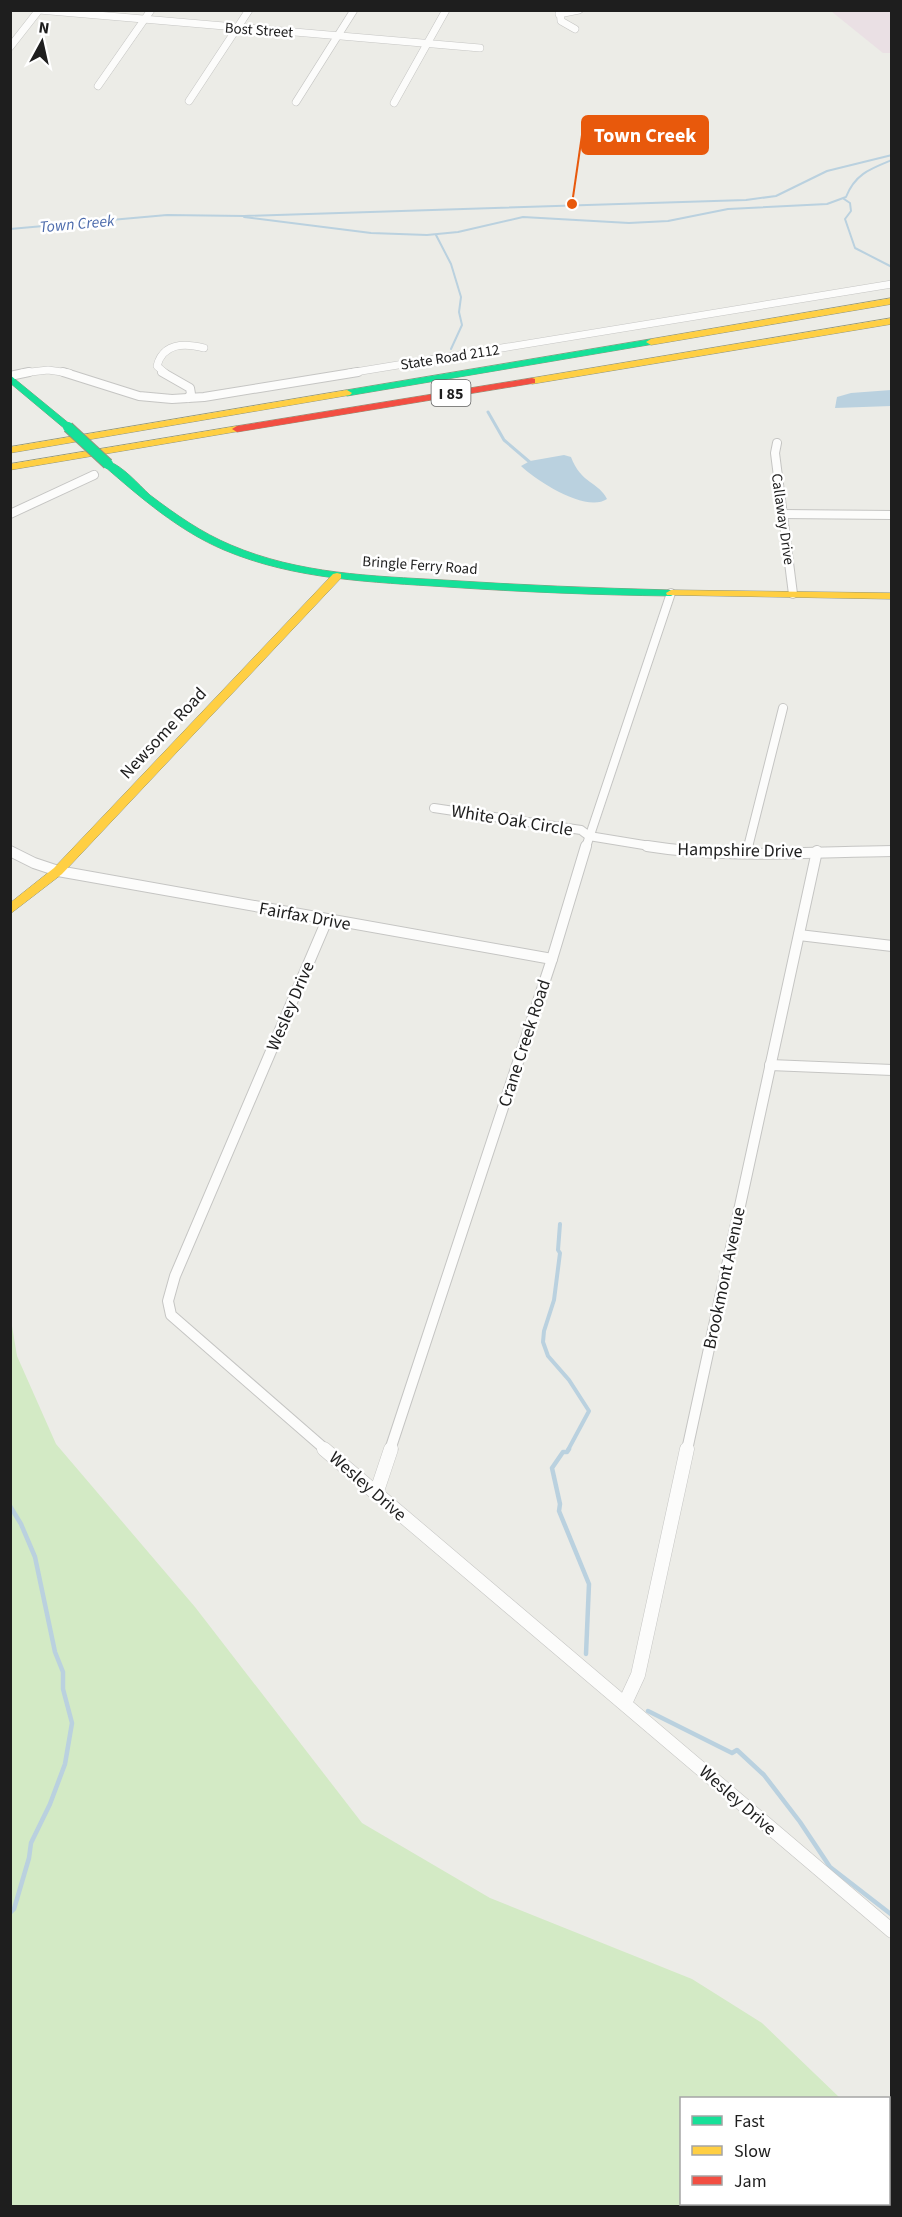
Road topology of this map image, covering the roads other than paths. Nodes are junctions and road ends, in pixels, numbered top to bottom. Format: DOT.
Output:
graph roads {
  1 [pos="39,10"];
  2 [pos="152,10"];
  3 [pos="249,10"];
  4 [pos="354,10"];
  5 [pos="446,10"];
  6 [pos="579,10"];
  7 [pos="560,12"];
  8 [pos="146,19"];
  9 [pos="237,28"];
  10 [pos="575,29"];
  11 [pos="337,36"];
  12 [pos="428,44"];
  13 [pos="10,47"];
  14 [pos="480,48"];
  15 [pos="98,86"];
  16 [pos="189,101"];
  17 [pos="296,102"];
  18 [pos="394,104"];
  19 [pos="891,284"];
  20 [pos="891,302"];
  21 [pos="891,321"];
  22 [pos="204,348"];
  23 [pos="10,377"];
  24 [pos="188,398"];
  25 [pos="777,443"];
  26 [pos="10,450"];
  27 [pos="10,467"];
  28 [pos="94,476"];
  29 [pos="10,514"];
  30 [pos="782,514"];
  31 [pos="891,515"];
  32 [pos="338,576"];
  33 [pos="671,592"];
  34 [pos="794,594"];
  35 [pos="891,596"];
  36 [pos="783,708"];
  37 [pos="434,808"];
  38 [pos="589,836"];
  39 [pos="10,851"];
  40 [pos="818,851"];
  41 [pos="891,851"];
  42 [pos="746,853"];
  43 [pos="58,871"];
  44 [pos="10,910"];
  45 [pos="327,920"];
  46 [pos="799,935"];
  47 [pos="891,946"];
  48 [pos="552,958"];
  49 [pos="770,1065"];
  50 [pos="891,1070"];
  51 [pos="376,1494"];
  52 [pos="625,1703"];
  53 [pos="891,1931"];
  1 -- 8 [label="street, Bost Street"];
  1 -- 13 [label="street"];
  2 -- 8 [label="street"];
  3 -- 9 [label="street"];
  4 -- 11 [label="street"];
  5 -- 12 [label="street"];
  6 -- 7 [label="street"];
  7 -- 10 [label="street"];
  8 -- 9 [label="street, Bost Street"];
  8 -- 15 [label="street"];
  9 -- 11 [label="street, Bost Street"];
  9 -- 16 [label="street"];
  11 -- 12 [label="street, Bost Street"];
  11 -- 17 [label="street"];
  12 -- 14 [label="street, Bost Street"];
  12 -- 18 [label="street"];
  19 -- 24 [label="street, State Road 2112"];
  20 -- 26 [label="main road, I 85"];
  21 -- 27 [label="main road, I 85"];
  22 -- 24 [label="street"];
  23 -- 24 [label="street, State Road 2112"];
  23 -- 32 [label="main road, Bringle Ferry Road, bridge"];
  25 -- 30 [label="street, Callaway Drive"];
  28 -- 29 [label="street"];
  30 -- 31 [label="street"];
  30 -- 34 [label="street, Callaway Drive"];
  32 -- 33 [label="main road, Bringle Ferry Road"];
  32 -- 43 [label="main road, Newsome Road"];
  33 -- 34 [label="main road, Bringle Ferry Road"];
  33 -- 38 [label="street, Crane Creek Road"];
  34 -- 35 [label="main road, Bringle Ferry Road"];
  36 -- 42 [label="street"];
  37 -- 38 [label="street, White Oak Circle"];
  38 -- 42 [label="street, Hampshire Drive"];
  38 -- 48 [label="street, Crane Creek Road"];
  39 -- 43 [label="street, Fairfax Drive"];
  40 -- 41 [label="street, Hampshire Drive"];
  40 -- 42 [label="street, Hampshire Drive"];
  40 -- 46 [label="street, Brookmont Avenue"];
  43 -- 44 [label="main road, Newsome Road"];
  43 -- 45 [label="street, Fairfax Drive"];
  45 -- 48 [label="street, Fairfax Drive"];
  45 -- 51 [label="street, Wesley Drive"];
  46 -- 47 [label="street"];
  46 -- 49 [label="street, Brookmont Avenue"];
  48 -- 51 [label="street, Crane Creek Road"];
  49 -- 50 [label="street"];
  49 -- 52 [label="street, Brookmont Avenue"];
  51 -- 52 [label="street, Wesley Drive"];
  52 -- 53 [label="street, Wesley Drive"];
}
